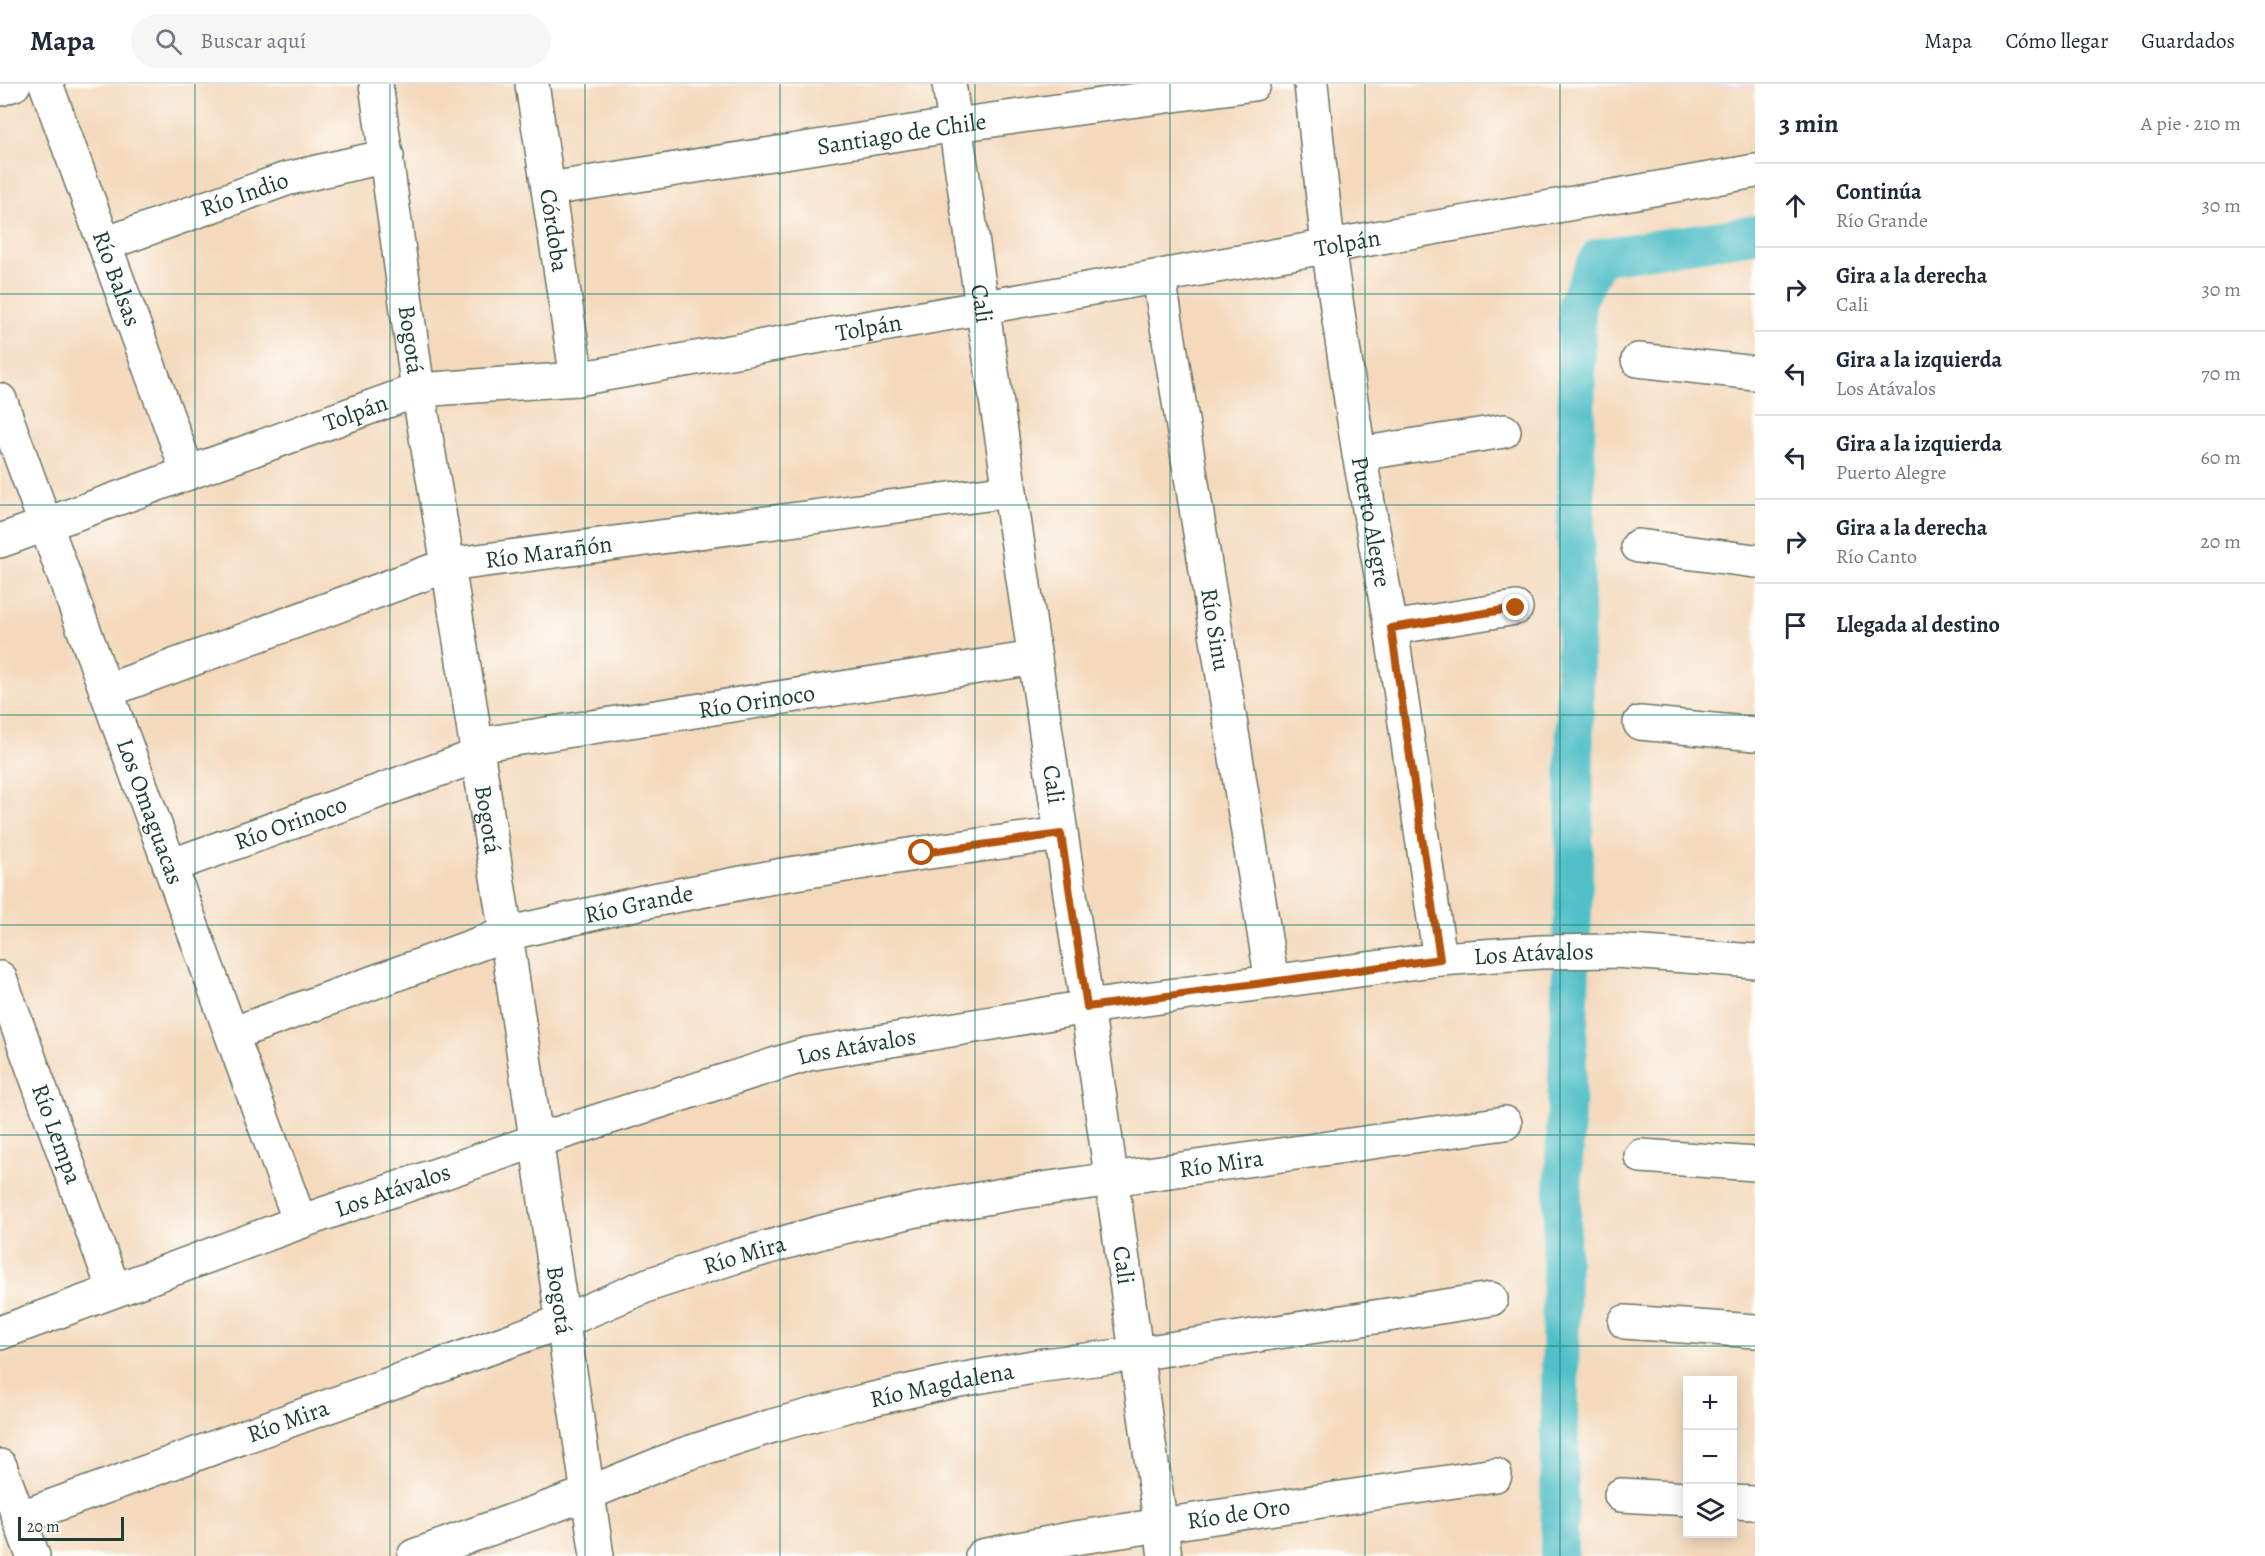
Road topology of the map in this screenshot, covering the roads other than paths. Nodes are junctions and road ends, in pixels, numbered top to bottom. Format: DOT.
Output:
graph roads {
  1 [pos="14,84"];
  2 [pos="46,84"];
  3 [pos="376,84"];
  4 [pos="532,84"];
  5 [pos="949,84"];
  6 [pos="1254,84"];
  7 [pos="1311,84"];
  8 [pos="0,89"];
  9 [pos="956,125"];
  10 [pos="387,156"];
  11 [pos="1755,171"];
  12 [pos="549,189"];
  13 [pos="105,244"];
  14 [pos="1328,246"];
  15 [pos="1159,276"];
  16 [pos="983,308"];
  17 [pos="1638,360"];
  18 [pos="1755,373"];
  19 [pos="577,379"];
  20 [pos="418,390"];
  21 [pos="0,400"];
  22 [pos="1504,432"];
  23 [pos="1359,454"];
  24 [pos="188,473"];
  25 [pos="1010,491"];
  26 [pos="46,524"];
  27 [pos="0,541"];
  28 [pos="1638,546"];
  29 [pos="1755,561"];
  30 [pos="448,565"];
  31 [pos="1516,608"];
  32 [pos="1391,628"];
  33 [pos="1035,658"];
  34 [pos="106,691"];
  35 [pos="1640,723"];
  36 [pos="1755,734"];
  37 [pos="476,750"];
  38 [pos="1061,834"];
  39 [pos="170,866"];
  40 [pos="506,934"];
  41 [pos="1440,959"];
  42 [pos="1755,961"];
  43 [pos="0,978"];
  44 [pos="1272,982"];
  45 [pos="1087,1007"];
  46 [pos="232,1034"];
  47 [pos="1505,1123"];
  48 [pos="538,1140"];
  49 [pos="1641,1156"];
  50 [pos="1755,1164"];
  51 [pos="1111,1180"];
  52 [pos="300,1222"];
  53 [pos="114,1290"];
  54 [pos="1491,1299"];
  55 [pos="564,1321"];
  56 [pos="1626,1322"];
  57 [pos="1755,1331"];
  58 [pos="0,1333"];
  59 [pos="1136,1354"];
  60 [pos="0,1467"];
  61 [pos="1495,1475"];
  62 [pos="589,1493"];
  63 [pos="1621,1495"];
  64 [pos="1683,1499"];
  65 [pos="1737,1502"];
  66 [pos="1755,1503"];
  67 [pos="19,1518"];
  68 [pos="1163,1541"];
  69 [pos="33,1556"];
  70 [pos="414,1556"];
  71 [pos="597,1556"];
  72 [pos="982,1556"];
  1 -- 8 [label="street"];
  2 -- 13 [label="street, Río Balsas"];
  3 -- 10 [label="street, Bogotá"];
  4 -- 12 [label="street, Córdoba"];
  5 -- 9 [label="street, Cali"];
  6 -- 9 [label="street, Santiago de Chile"];
  7 -- 14 [label="street, Puerto Alegre"];
  9 -- 12 [label="street, Santiago de Chile"];
  9 -- 16 [label="street, Cali"];
  10 -- 13 [label="street, Río Indio"];
  10 -- 20 [label="street, Bogotá"];
  11 -- 14 [label="street, Tolpán"];
  12 -- 19 [label="street, Córdoba"];
  13 -- 24 [label="street, Río Balsas"];
  14 -- 15 [label="street, Tolpán"];
  14 -- 23 [label="street, Puerto Alegre"];
  15 -- 16 [label="street, Tolpán"];
  15 -- 44 [label="street, Río Sinu"];
  16 -- 19 [label="street, Tolpán"];
  16 -- 25 [label="street, Cali"];
  17 -- 18 [label="street"];
  19 -- 20 [label="street, Tolpán"];
  20 -- 24 [label="street, Tolpán"];
  20 -- 30 [label="street, Bogotá"];
  21 -- 26 [label="street, Los Omaguacas"];
  22 -- 23 [label="street"];
  23 -- 32 [label="street, Puerto Alegre"];
  24 -- 26 [label="street, Tolpán"];
  25 -- 30 [label="street, Río Marañón"];
  25 -- 33 [label="street, Cali"];
  26 -- 27 [label="street, Tolpán"];
  26 -- 34 [label="street, Los Omaguacas"];
  28 -- 29 [label="street"];
  30 -- 34 [label="street, Río Marañón"];
  30 -- 37 [label="street, Bogotá"];
  31 -- 32 [label="street"];
  32 -- 41 [label="street, Puerto Alegre"];
  33 -- 37 [label="street, Río Orinoco"];
  33 -- 38 [label="street, Cali"];
  34 -- 39 [label="street, Los Omaguacas"];
  35 -- 36 [label="street"];
  37 -- 39 [label="street, Río Orinoco"];
  37 -- 40 [label="street, Bogotá"];
  38 -- 40 [label="street, Río Grande"];
  38 -- 45 [label="street, Cali"];
  39 -- 46 [label="street, Los Omaguacas"];
  40 -- 46 [label="street, Río Grande"];
  40 -- 48 [label="street, Bogotá"];
  41 -- 42 [label="street, Los Atávalos"];
  41 -- 44 [label="street, Los Atávalos"];
  43 -- 53 [label="street, Río Lempa"];
  44 -- 45 [label="street, Los Atávalos"];
  45 -- 48 [label="street, Los Atávalos"];
  45 -- 51 [label="street, Cali"];
  46 -- 52 [label="street, Los Omaguacas"];
  47 -- 51 [label="street, Río Mira"];
  48 -- 52 [label="street, Los Atávalos"];
  48 -- 55 [label="street, Bogotá"];
  49 -- 50 [label="street"];
  51 -- 55 [label="street, Río Mira"];
  51 -- 59 [label="street, Cali"];
  52 -- 53 [label="street, Los Atávalos"];
  53 -- 58 [label="street, Los Atávalos"];
  54 -- 59 [label="street, Río Magdalena"];
  55 -- 62 [label="street, Bogotá"];
  55 -- 67 [label="street, Río Mira"];
  56 -- 57 [label="street"];
  59 -- 62 [label="street, Río Magdalena"];
  59 -- 68 [label="street, Cali"];
  60 -- 67 [label="street"];
  61 -- 68 [label="street, Río de Oro"];
  62 -- 70 [label="street, Río Magdalena"];
  62 -- 71 [label="street, Bogotá"];
  63 -- 64 [label="street"];
  65 -- 66 [label="street"];
  67 -- 69 [label="street"];
  68 -- 72 [label="street, Río de Oro"];
}
